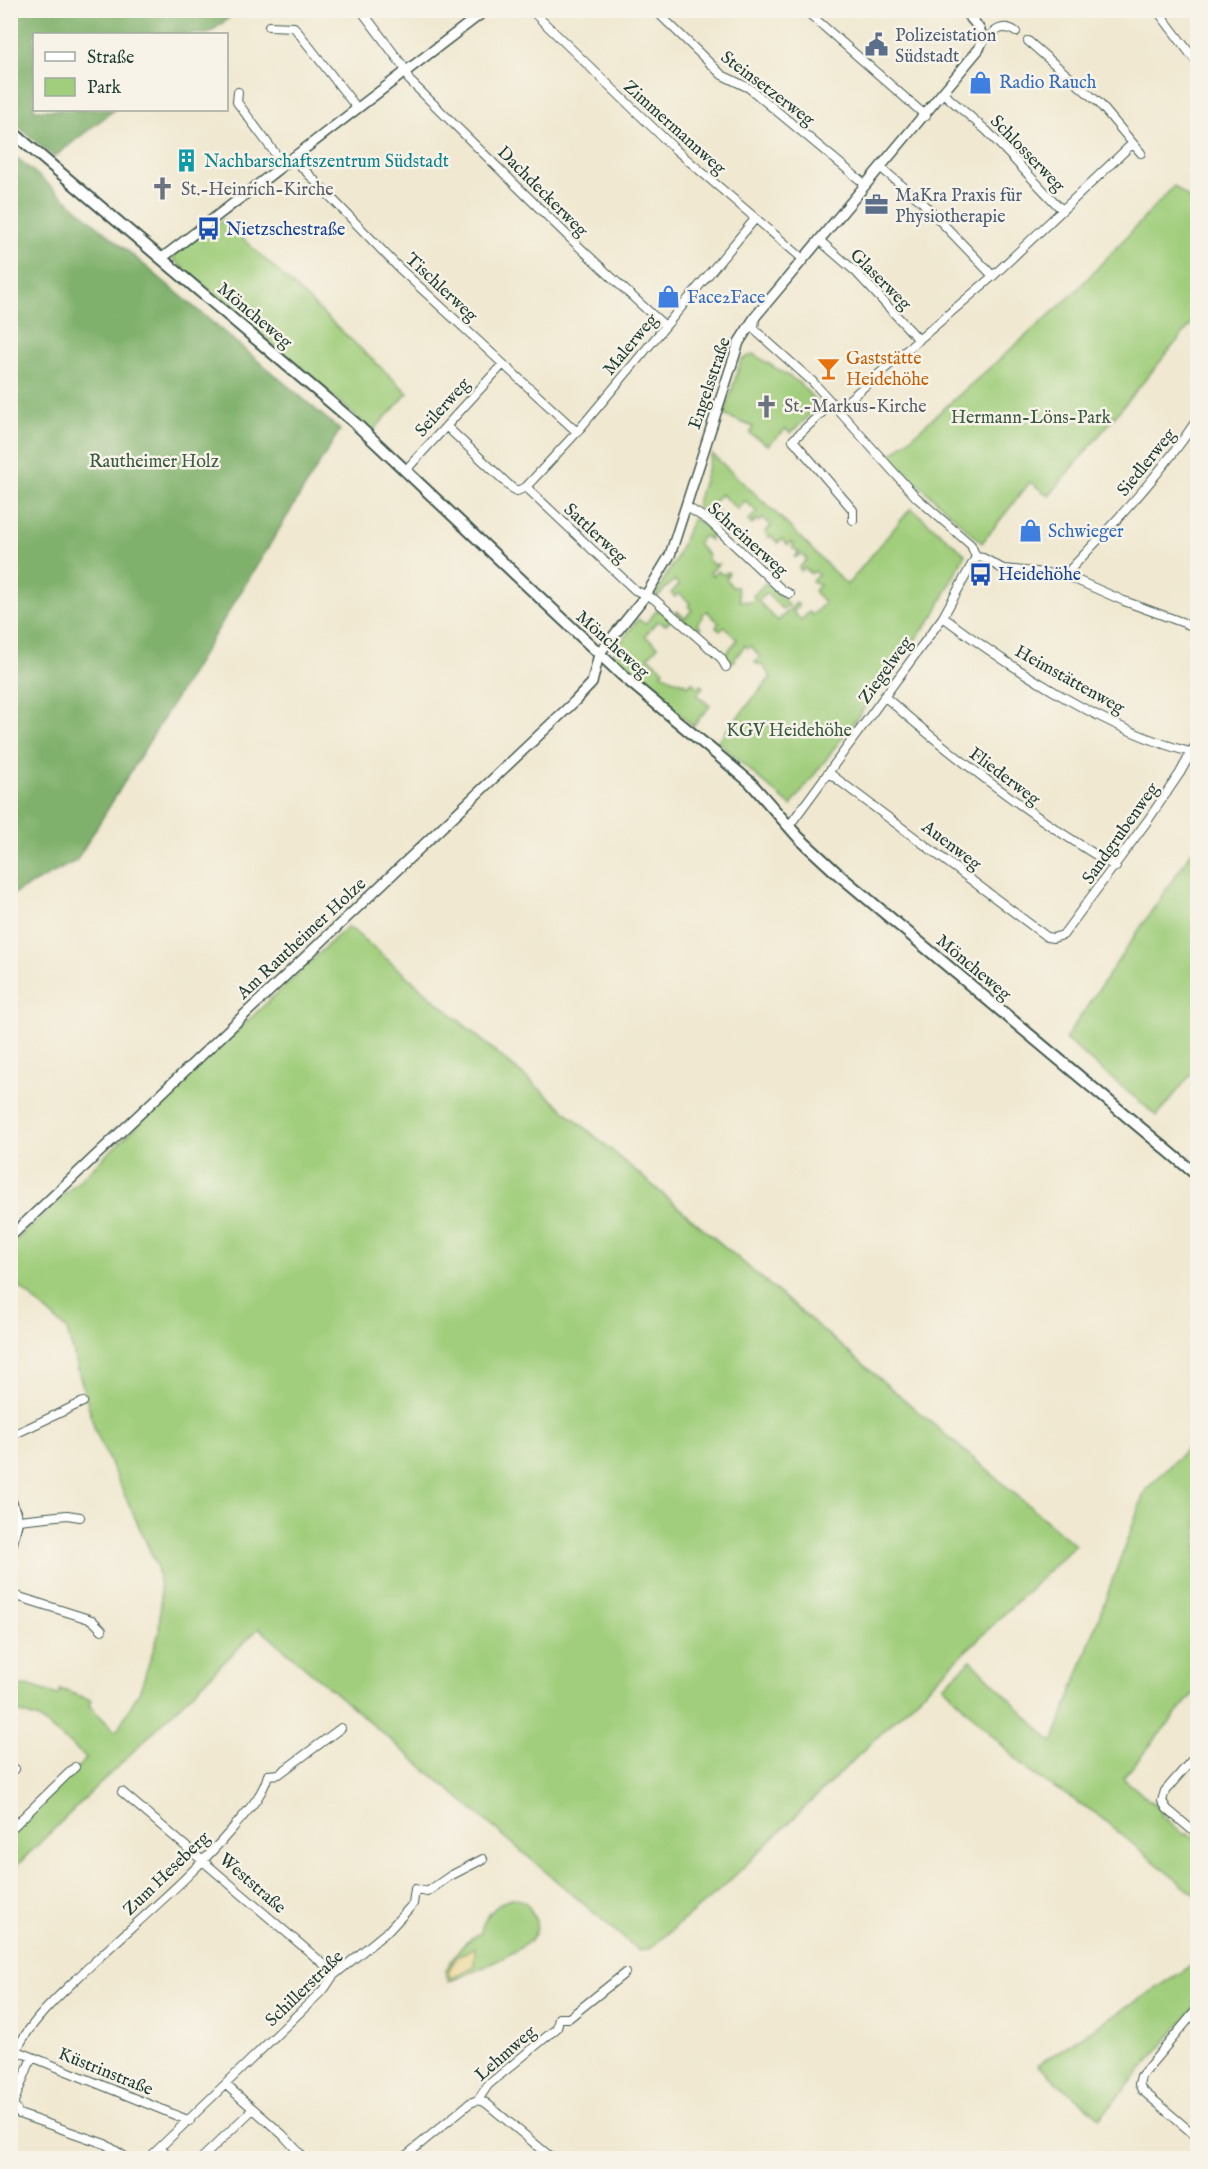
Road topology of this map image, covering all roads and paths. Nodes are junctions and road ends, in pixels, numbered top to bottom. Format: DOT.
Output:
graph roads {
  1 [pos="361,10"];
  2 [pos="486,10"];
  3 [pos="531,10"];
  4 [pos="655,10"];
  5 [pos="805,10"];
  6 [pos="963,10"];
  7 [pos="1158,10"];
  8 [pos="269,26"];
  9 [pos="1016,32"];
  10 [pos="1028,41"];
  11 [pos="983,42"];
  12 [pos="1197,62"];
  13 [pos="404,72"];
  14 [pos="238,92"];
  15 [pos="944,94"];
  16 [pos="357,108"];
  17 [pos="926,116"];
  18 [pos="10,130"];
  19 [pos="1132,144"];
  20 [pos="1141,153"];
  21 [pos="292,157"];
  22 [pos="283,164"];
  23 [pos="881,168"];
  24 [pos="866,185"];
  25 [pos="1062,210"];
  26 [pos="755,219"];
  27 [pos="819,240"];
  28 [pos="162,258"];
  29 [pos="804,259"];
  30 [pos="993,276"];
  31 [pos="755,317"];
  32 [pos="665,326"];
  33 [pos="919,340"];
  34 [pos="503,364"];
  35 [pos="835,406"];
  36 [pos="1197,418"];
  37 [pos="446,426"];
  38 [pos="577,432"];
  39 [pos="405,471"];
  40 [pos="526,487"];
  41 [pos="687,507"];
  42 [pos="853,520"];
  43 [pos="975,557"];
  44 [pos="1065,575"];
  45 [pos="790,594"];
  46 [pos="646,595"];
  47 [pos="943,617"];
  48 [pos="1197,628"];
  49 [pos="599,654"];
  50 [pos="726,667"];
  51 [pos="884,696"];
  52 [pos="1197,740"];
  53 [pos="1190,752"];
  54 [pos="830,772"];
  55 [pos="789,826"];
  56 [pos="1116,867"];
  57 [pos="1058,937"];
  58 [pos="1197,1176"];
  59 [pos="10,1237"];
  60 [pos="83,1402"];
  61 [pos="10,1432"];
  62 [pos="10,1498"];
  63 [pos="80,1517"];
  64 [pos="18,1520"];
  65 [pos="10,1551"];
  66 [pos="10,1594"];
  67 [pos="102,1630"];
  68 [pos="341,1728"];
  69 [pos="1197,1753"];
  70 [pos="75,1767"];
  71 [pos="122,1792"];
  72 [pos="10,1830"];
  73 [pos="1197,1835"];
  74 [pos="483,1859"];
  75 [pos="204,1861"];
  76 [pos="625,1973"];
  77 [pos="333,1976"];
  78 [pos="1197,2008"];
  79 [pos="13,2050"];
  80 [pos="32,2057"];
  81 [pos="226,2085"];
  82 [pos="478,2100"];
  83 [pos="252,2109"];
  84 [pos="190,2121"];
  85 [pos="1197,2138"];
  86 [pos="161,2148"];
  87 [pos="127,2158"];
  88 [pos="149,2158"];
  89 [pos="170,2158"];
  90 [pos="202,2158"];
  91 [pos="304,2158"];
  92 [pos="403,2158"];
  93 [pos="552,2158"];
  1 -- 13 [label="street"];
  2 -- 13 [label="street"];
  3 -- 26 [label="street, Zimmermannweg"];
  4 -- 24 [label="street, Steinsetzerweg"];
  5 -- 17 [label="street"];
  6 -- 11 [label="street"];
  7 -- 12 [label="street"];
  8 -- 16 [label="street"];
  9 -- 11 [label="street"];
  10 -- 19 [label="street"];
  11 -- 15 [label="street, Engelsstraße"];
  13 -- 16 [label="street"];
  13 -- 32 [label="street, Dachdeckerweg"];
  14 -- 22 [label="street"];
  15 -- 17 [label="street, Engelsstraße"];
  15 -- 25 [label="street, Schlosserweg"];
  16 -- 21 [label="street"];
  17 -- 23 [label="street, Engelsstraße"];
  18 -- 28 [label="main road, Möncheweg"];
  19 -- 20 [label="street"];
  19 -- 25 [label="street"];
  21 -- 22 [label="street"];
  21 -- 34 [label="street, Tischlerweg"];
  22 -- 28 [label="street"];
  23 -- 24 [label="street, Engelsstraße"];
  23 -- 30 [label="street"];
  24 -- 27 [label="street, Engelsstraße"];
  25 -- 30 [label="street"];
  26 -- 29 [label="street, Zimmermannweg"];
  26 -- 32 [label="street, Malerweg"];
  27 -- 29 [label="street, Engelsstraße"];
  27 -- 33 [label="street, Glaserweg"];
  28 -- 39 [label="main road, Möncheweg"];
  29 -- 31 [label="street, Engelsstraße"];
  30 -- 33 [label="street"];
  31 -- 35 [label="street"];
  31 -- 41 [label="street, Engelsstraße"];
  32 -- 38 [label="street, Malerweg"];
  33 -- 35 [label="street"];
  34 -- 37 [label="street, Seilerweg"];
  34 -- 38 [label="street, Tischlerweg"];
  35 -- 42 [label="street"];
  35 -- 43 [label="street"];
  36 -- 44 [label="street, Siedlerweg"];
  37 -- 39 [label="street, Seilerweg"];
  37 -- 40 [label="street, Sattlerweg"];
  38 -- 40 [label="street, Malerweg"];
  39 -- 49 [label="main road, Möncheweg"];
  40 -- 46 [label="street, Sattlerweg"];
  41 -- 45 [label="street, Schreinerweg"];
  41 -- 46 [label="street, Engelsstraße"];
  43 -- 44 [label="street"];
  43 -- 47 [label="street, Ziegelweg"];
  44 -- 48 [label="street"];
  46 -- 49 [label="street, Engelsstraße"];
  46 -- 50 [label="street, Sattlerweg"];
  47 -- 51 [label="street, Ziegelweg"];
  47 -- 53 [label="street, Heimstättenweg"];
  49 -- 55 [label="main road, Möncheweg"];
  49 -- 59 [label="street, Am Rautheimer Holze"];
  51 -- 54 [label="street, Ziegelweg"];
  51 -- 56 [label="street, Fliederweg"];
  52 -- 53 [label="street, Sandgrubenweg"];
  53 -- 56 [label="street, Sandgrubenweg"];
  54 -- 55 [label="street, Ziegelweg"];
  54 -- 57 [label="street, Auenweg"];
  55 -- 58 [label="main road, Möncheweg"];
  56 -- 57 [label="street, Sandgrubenweg"];
  60 -- 61 [label="street"];
  62 -- 64 [label="street"];
  63 -- 64 [label="street"];
  64 -- 65 [label="street"];
  66 -- 67 [label="street"];
  68 -- 75 [label="street, Zum Heseberg"];
  69 -- 73 [label="street"];
  70 -- 72 [label="street"];
  71 -- 75 [label="street, Weststraße"];
  74 -- 77 [label="street, Schillerstraße"];
  75 -- 77 [label="street, Weststraße"];
  75 -- 79 [label="street, Zum Heseberg"];
  76 -- 82 [label="street, Lehmweg"];
  77 -- 81 [label="street, Schillerstraße"];
  78 -- 85 [label="street"];
  79 -- 80 [label="street, Küstrinstraße"];
  80 -- 84 [label="street, Küstrinstraße"];
  80 -- 87 [label="street"];
  81 -- 83 [label="street"];
  81 -- 84 [label="street, Schillerstraße"];
  82 -- 92 [label="street, Lehmweg"];
  82 -- 93 [label="street"];
  83 -- 90 [label="street"];
  83 -- 91 [label="street"];
  84 -- 86 [label="street, Schillerstraße"];
  86 -- 88 [label="street, Schillerstraße"];
  86 -- 89 [label="street"];
}
